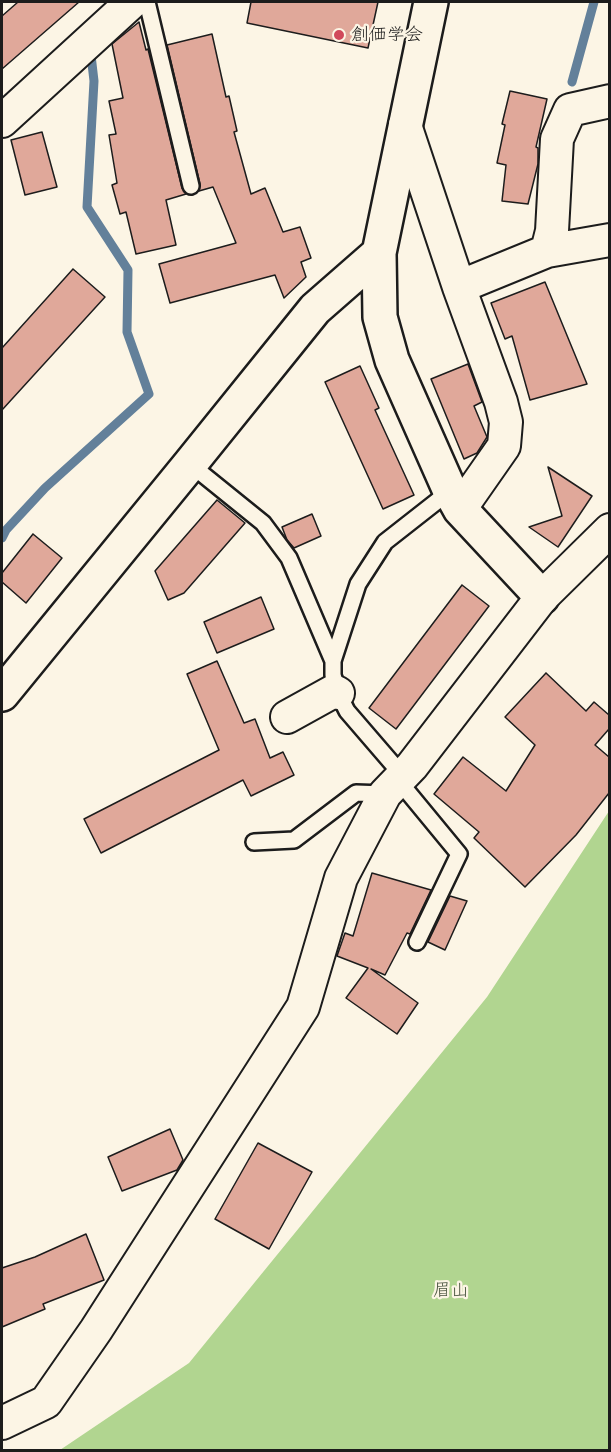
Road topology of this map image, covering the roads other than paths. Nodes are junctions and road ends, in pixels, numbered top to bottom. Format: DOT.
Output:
graph roads {
  1 [pos="132,2"];
  2 [pos="147,2"];
  3 [pos="431,2"];
  4 [pos="609,101"];
  5 [pos="2,121"];
  6 [pos="405,125"];
  7 [pos="191,186"];
  8 [pos="609,240"];
  9 [pos="547,251"];
  10 [pos="379,253"];
  11 [pos="459,287"];
  12 [pos="190,464"];
  13 [pos="455,500"];
  14 [pos="609,508"];
  15 [pos="609,530"];
  16 [pos="572,568"];
  17 [pos="542,597"];
  18 [pos="333,661"];
  19 [pos="338,693"];
  20 [pos="2,694"];
  21 [pos="288,717"];
  22 [pos="395,784"];
  23 [pos="255,842"];
  24 [pos="417,942"];
  25 [pos="2,1424"];
  1 -- 5 [label="street"];
  2 -- 7 [label="lane"];
  3 -- 6 [label="street"];
  4 -- 9 [label="street"];
  6 -- 10 [label="street"];
  6 -- 11 [label="street"];
  8 -- 9 [label="street"];
  9 -- 11 [label="street"];
  10 -- 12 [label="street"];
  10 -- 13 [label="street"];
  11 -- 13 [label="street"];
  12 -- 18 [label="lane"];
  12 -- 20 [label="street"];
  13 -- 17 [label="street"];
  13 -- 18 [label="lane"];
  14 -- 16 [label="street"];
  15 -- 16 [label="street"];
  16 -- 17 [label="street"];
  17 -- 22 [label="street"];
  18 -- 19 [label="lane"];
  19 -- 21 [label="street"];
  19 -- 22 [label="lane"];
  22 -- 23 [label="lane"];
  22 -- 24 [label="lane"];
  22 -- 25 [label="street"];
}
